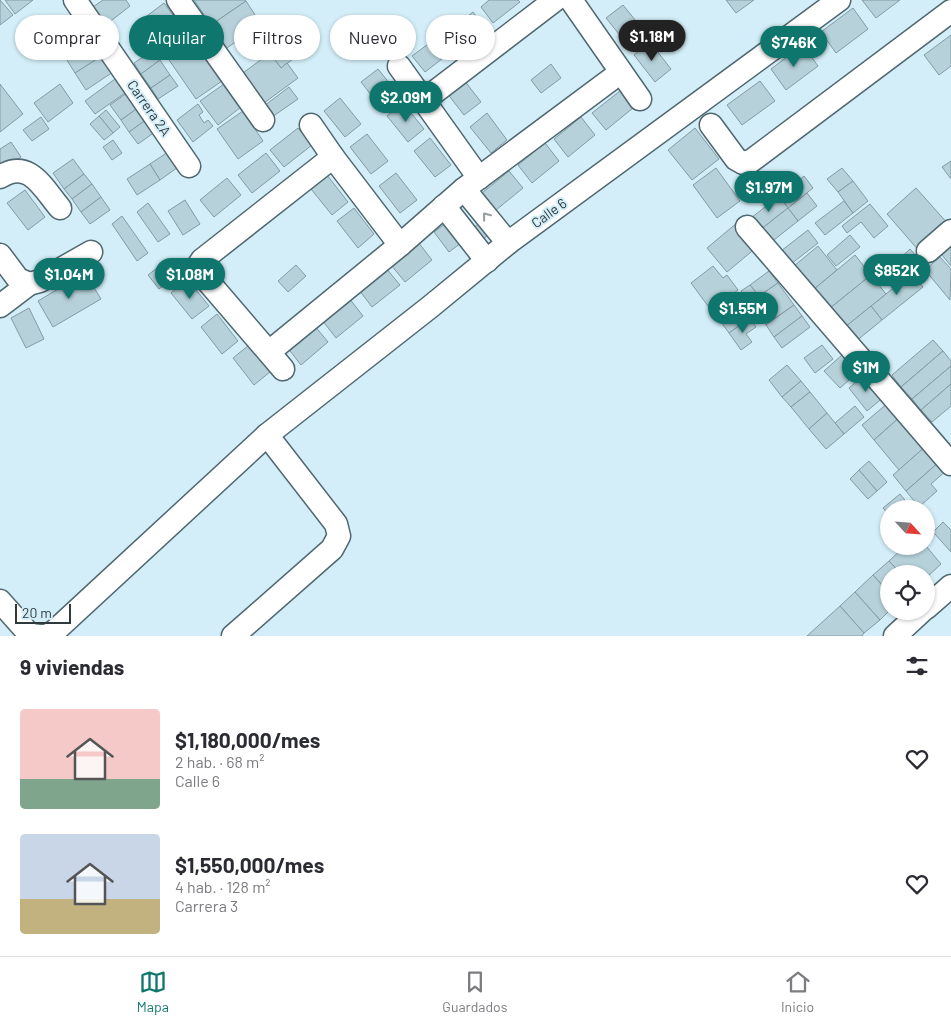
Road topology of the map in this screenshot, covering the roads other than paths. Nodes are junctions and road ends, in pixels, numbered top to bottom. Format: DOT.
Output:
graph roads {
  1 [pos="75,0"];
  2 [pos="178,0"];
  3 [pos="555,0"];
  4 [pos="571,0"];
  5 [pos="840,0"];
  6 [pos="951,11"];
  7 [pos="399,66"];
  8 [pos="621,72"];
  9 [pos="640,99"];
  10 [pos="423,101"];
  11 [pos="263,120"];
  12 [pos="311,125"];
  13 [pos="711,125"];
  14 [pos="333,157"];
  15 [pos="189,166"];
  16 [pos="0,177"];
  17 [pos="472,184"];
  18 [pos="444,206"];
  19 [pos="60,208"];
  20 [pos="747,227"];
  21 [pos="951,231"];
  22 [pos="508,243"];
  23 [pos="400,245"];
  24 [pos="928,251"];
  25 [pos="91,252"];
  26 [pos="0,255"];
  27 [pos="487,261"];
  28 [pos="29,284"];
  29 [pos="0,306"];
  30 [pos="267,436"];
  31 [pos="951,464"];
  32 [pos="951,586"];
  33 [pos="0,601"];
  34 [pos="935,605"];
  35 [pos="918,620"];
  36 [pos="41,636"];
  37 [pos="233,636"];
  38 [pos="895,636"];
  1 -- 15 [label="street, Carrera 2A"];
  2 -- 11 [label="street"];
  3 -- 10 [label="street"];
  4 -- 8 [label="street"];
  5 -- 22 [label="street, Calle 6"];
  6 -- 13 [label="street"];
  7 -- 10 [label="street"];
  8 -- 9 [label="street"];
  8 -- 17 [label="street"];
  10 -- 17 [label="street"];
  12 -- 14 [label="street"];
  14 -- 23 [label="street"];
  14 -- 23 [label="street"];
  16 -- 19 [label="street"];
  17 -- 18 [label="street"];
  22 -- 17 [label="street, one-way"];
  18 -- 23 [label="street"];
  18 -- 27 [label="street"];
  20 -- 31 [label="street"];
  21 -- 24 [label="street"];
  22 -- 27 [label="street, Calle 6"];
  25 -- 28 [label="street"];
  26 -- 28 [label="street"];
  27 -- 30 [label="street, Calle 6"];
  28 -- 29 [label="street"];
  30 -- 36 [label="street, Calle 6"];
  30 -- 37 [label="street"];
  32 -- 34 [label="street"];
  33 -- 36 [label="street"];
  35 -- 38 [label="street"];
}
